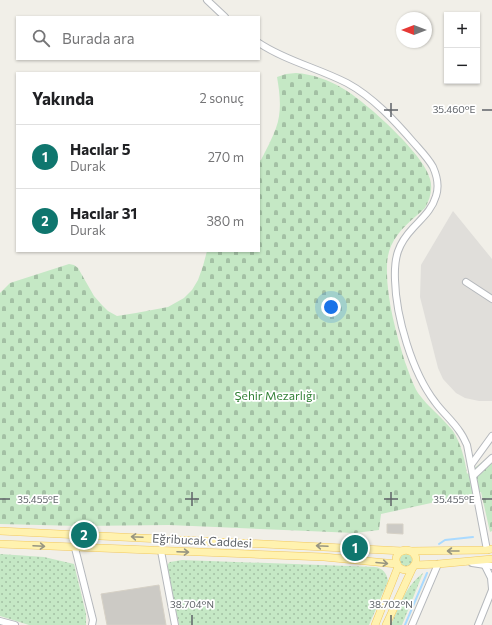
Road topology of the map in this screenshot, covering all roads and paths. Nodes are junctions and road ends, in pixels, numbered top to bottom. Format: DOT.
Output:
graph roads {
  1 [pos="207,0"];
  2 [pos="224,16"];
  3 [pos="260,44"];
  4 [pos="466,282"];
  5 [pos="492,299"];
  6 [pos="492,436"];
  7 [pos="492,458"];
  8 [pos="471,465"];
  9 [pos="473,476"];
  10 [pos="0,531"];
  11 [pos="0,544"];
  12 [pos="75,548"];
  13 [pos="489,550"];
  14 [pos="161,551"];
  15 [pos="406,551"];
  16 [pos="492,559"];
  17 [pos="465,562"];
  18 [pos="438,564"];
  19 [pos="484,564"];
  20 [pos="397,565"];
  21 [pos="414,566"];
  22 [pos="492,566"];
  23 [pos="492,589"];
  24 [pos="0,621"];
  25 [pos="15,625"];
  26 [pos="92,625"];
  27 [pos="175,625"];
  28 [pos="375,625"];
  29 [pos="386,625"];
  30 [pos="412,625"];
  31 [pos="478,625"];
  1 -- 2 [label="street"];
  3 -- 8 [label="street"];
  4 -- 5 [label="street"];
  6 -- 8 [label="street"];
  7 -- 9 [label="street"];
  8 -- 9 [label="street"];
  9 -- 13 [label="street"];
  15 -- 10 [label="main road, Eğribucak Caddesi, one-way"];
  11 -- 12 [label="main road, Eğribucak Caddesi, one-way"];
  12 -- 14 [label="main road, Eğribucak Caddesi"];
  12 -- 26 [label="street"];
  13 -- 15 [label="main road, Eğribucak Caddesi, one-way"];
  14 -- 20 [label="main road, Eğribucak Caddesi, one-way"];
  14 -- 27 [label="street"];
  15 -- 20 [label="main road"];
  15 -- 21 [label="main road"];
  16 -- 17 [label="main road"];
  17 -- 18 [label="main road"];
  17 -- 19 [label="street"];
  18 -- 21 [label="main road"];
  18 -- 30 [label="street"];
  19 -- 22 [label="street"];
  19 -- 23 [label="street"];
  20 -- 21 [label="main road"];
  20 -- 28 [label="main road"];
  21 -- 29 [label="main road"];
  23 -- 31 [label="street"];
  24 -- 25 [label="street"];
}
